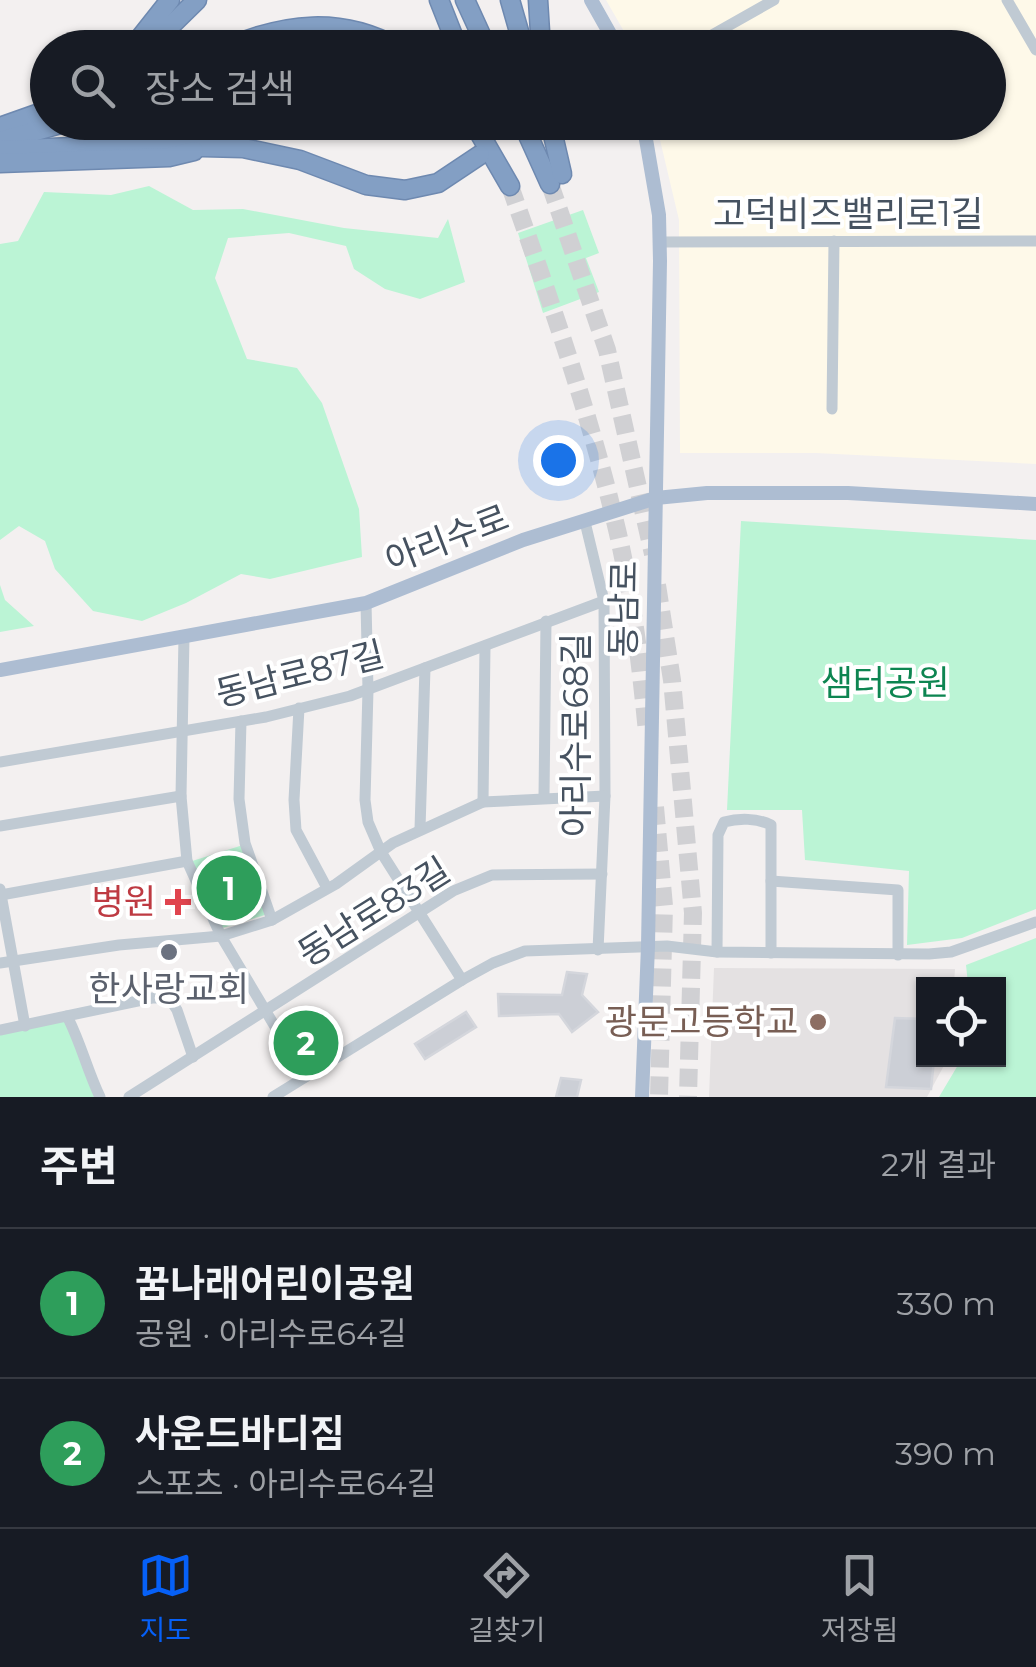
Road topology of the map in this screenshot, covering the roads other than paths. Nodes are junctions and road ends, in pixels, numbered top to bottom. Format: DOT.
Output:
graph roads {
  1 [pos="158,0"];
  2 [pos="170,0"];
  3 [pos="196,0"];
  4 [pos="439,0"];
  5 [pos="466,0"];
  6 [pos="510,0"];
  7 [pos="538,0"];
  8 [pos="591,0"];
  9 [pos="774,0"];
  10 [pos="1007,0"];
  11 [pos="147,30"];
  12 [pos="150,30"];
  13 [pos="158,30"];
  14 [pos="278,30"];
  15 [pos="358,30"];
  16 [pos="451,30"];
  17 [pos="480,30"];
  18 [pos="519,30"];
  19 [pos="540,30"];
  20 [pos="608,30"];
  21 [pos="720,30"];
  22 [pos="1036,50"];
  23 [pos="30,116"];
  24 [pos="0,127"];
  25 [pos="30,133"];
  26 [pos="483,140"];
  27 [pos="494,140"];
  28 [pos="533,140"];
  29 [pos="552,140"];
  30 [pos="647,140"];
  31 [pos="0,142"];
  32 [pos="214,146"];
  33 [pos="0,150"];
  34 [pos="480,155"];
  35 [pos="0,162"];
  36 [pos="834,241"];
  37 [pos="1036,241"];
  38 [pos="660,242"];
  39 [pos="832,409"];
  40 [pos="656,498"];
  41 [pos="1036,504"];
  42 [pos="585,522"];
  43 [pos="604,601"];
  44 [pos="366,602"];
  45 [pos="546,621"];
  46 [pos="184,636"];
  47 [pos="485,646"];
  48 [pos="425,668"];
  49 [pos="0,670"];
  50 [pos="368,690"];
  51 [pos="299,708"];
  52 [pos="240,721"];
  53 [pos="183,731"];
  54 [pos="0,762"];
  55 [pos="181,796"];
  56 [pos="606,796"];
  57 [pos="544,798"];
  58 [pos="483,802"];
  59 [pos="0,826"];
  60 [pos="420,829"];
  61 [pos="381,852"];
  62 [pos="187,861"];
  63 [pos="602,874"];
  64 [pos="771,881"];
  65 [pos="327,888"];
  66 [pos="1,892"];
  67 [pos="421,912"];
  68 [pos="272,920"];
  69 [pos="1036,922"];
  70 [pos="221,936"];
  71 [pos="648,946"];
  72 [pos="598,950"];
  73 [pos="717,952"];
  74 [pos="770,953"];
  75 [pos="898,955"];
  76 [pos="16,960"];
  77 [pos="0,963"];
  78 [pos="462,980"];
  79 [pos="268,1011"];
  80 [pos="68,1016"];
  81 [pos="25,1026"];
  82 [pos="0,1030"];
  83 [pos="193,1057"];
  84 [pos="305,1077"];
  85 [pos="100,1097"];
  86 [pos="130,1097"];
  87 [pos="273,1097"];
  88 [pos="642,1097"];
  1 -- 11 [label="highway"];
  2 -- 12 [label="highway"];
  3 -- 13 [label="highway"];
  4 -- 16 [label="highway"];
  5 -- 17 [label="highway"];
  6 -- 18 [label="highway"];
  7 -- 19 [label="highway"];
  8 -- 20 [label="main road"];
  9 -- 21 [label="street"];
  10 -- 22 [label="street"];
  14 -- 15 [label="highway"];
  23 -- 24 [label="highway"];
  25 -- 31 [label="highway"];
  26 -- 27 [label="highway"];
  28 -- 29 [label="highway"];
  30 -- 38 [label="main road, 동남로"];
  32 -- 33 [label="highway"];
  32 -- 34 [label="highway"];
  32 -- 35 [label="highway"];
  36 -- 37 [label="street, 고덕비즈밸리로1길"];
  36 -- 38 [label="street, 고덕비즈밸리로1길"];
  36 -- 39 [label="street"];
  38 -- 40 [label="main road, 동남로"];
  40 -- 41 [label="main road, 아리수로"];
  40 -- 42 [label="main road, 아리수로"];
  40 -- 71 [label="main road, 동남로"];
  42 -- 43 [label="street, 아리수로68길"];
  42 -- 44 [label="main road, 아리수로"];
  43 -- 45 [label="street, 동남로87길"];
  43 -- 56 [label="street, 아리수로68길"];
  44 -- 46 [label="main road, 아리수로"];
  44 -- 50 [label="street"];
  45 -- 47 [label="street, 동남로87길"];
  45 -- 57 [label="street"];
  46 -- 49 [label="main road, 아리수로"];
  46 -- 53 [label="street"];
  47 -- 48 [label="street, 동남로87길"];
  47 -- 58 [label="street"];
  48 -- 50 [label="street, 동남로87길"];
  48 -- 60 [label="street"];
  50 -- 51 [label="street, 동남로87길"];
  50 -- 61 [label="street"];
  51 -- 52 [label="street, 동남로87길"];
  51 -- 65 [label="street"];
  52 -- 53 [label="street, 동남로87길"];
  52 -- 68 [label="street"];
  53 -- 54 [label="street, 동남로87길"];
  53 -- 55 [label="street"];
  55 -- 59 [label="street"];
  55 -- 62 [label="street"];
  56 -- 57 [label="street"];
  56 -- 63 [label="street, 아리수로68길"];
  57 -- 58 [label="street"];
  58 -- 60 [label="street"];
  60 -- 61 [label="street"];
  61 -- 65 [label="street"];
  61 -- 67 [label="street"];
  62 -- 66 [label="street"];
  62 -- 70 [label="street"];
  63 -- 67 [label="street, 동남로83길"];
  63 -- 72 [label="street, 아리수로68길"];
  64 -- 73 [label="street"];
  64 -- 74 [label="street"];
  64 -- 75 [label="street"];
  65 -- 68 [label="street"];
  66 -- 76 [label="street"];
  67 -- 78 [label="street"];
  67 -- 79 [label="street, 동남로83길"];
  68 -- 70 [label="street"];
  69 -- 75 [label="street"];
  70 -- 76 [label="street"];
  70 -- 79 [label="street"];
  71 -- 72 [label="street"];
  71 -- 73 [label="street"];
  71 -- 88 [label="main road, 동남로"];
  72 -- 78 [label="street"];
  73 -- 74 [label="street"];
  74 -- 75 [label="street"];
  76 -- 77 [label="street"];
  76 -- 81 [label="street"];
  78 -- 84 [label="street"];
  79 -- 83 [label="street, 동남로83길"];
  79 -- 84 [label="street"];
  80 -- 81 [label="street"];
  80 -- 83 [label="street"];
  80 -- 85 [label="street"];
  81 -- 82 [label="street"];
  83 -- 86 [label="street, 동남로83길"];
  84 -- 87 [label="street"];
}
